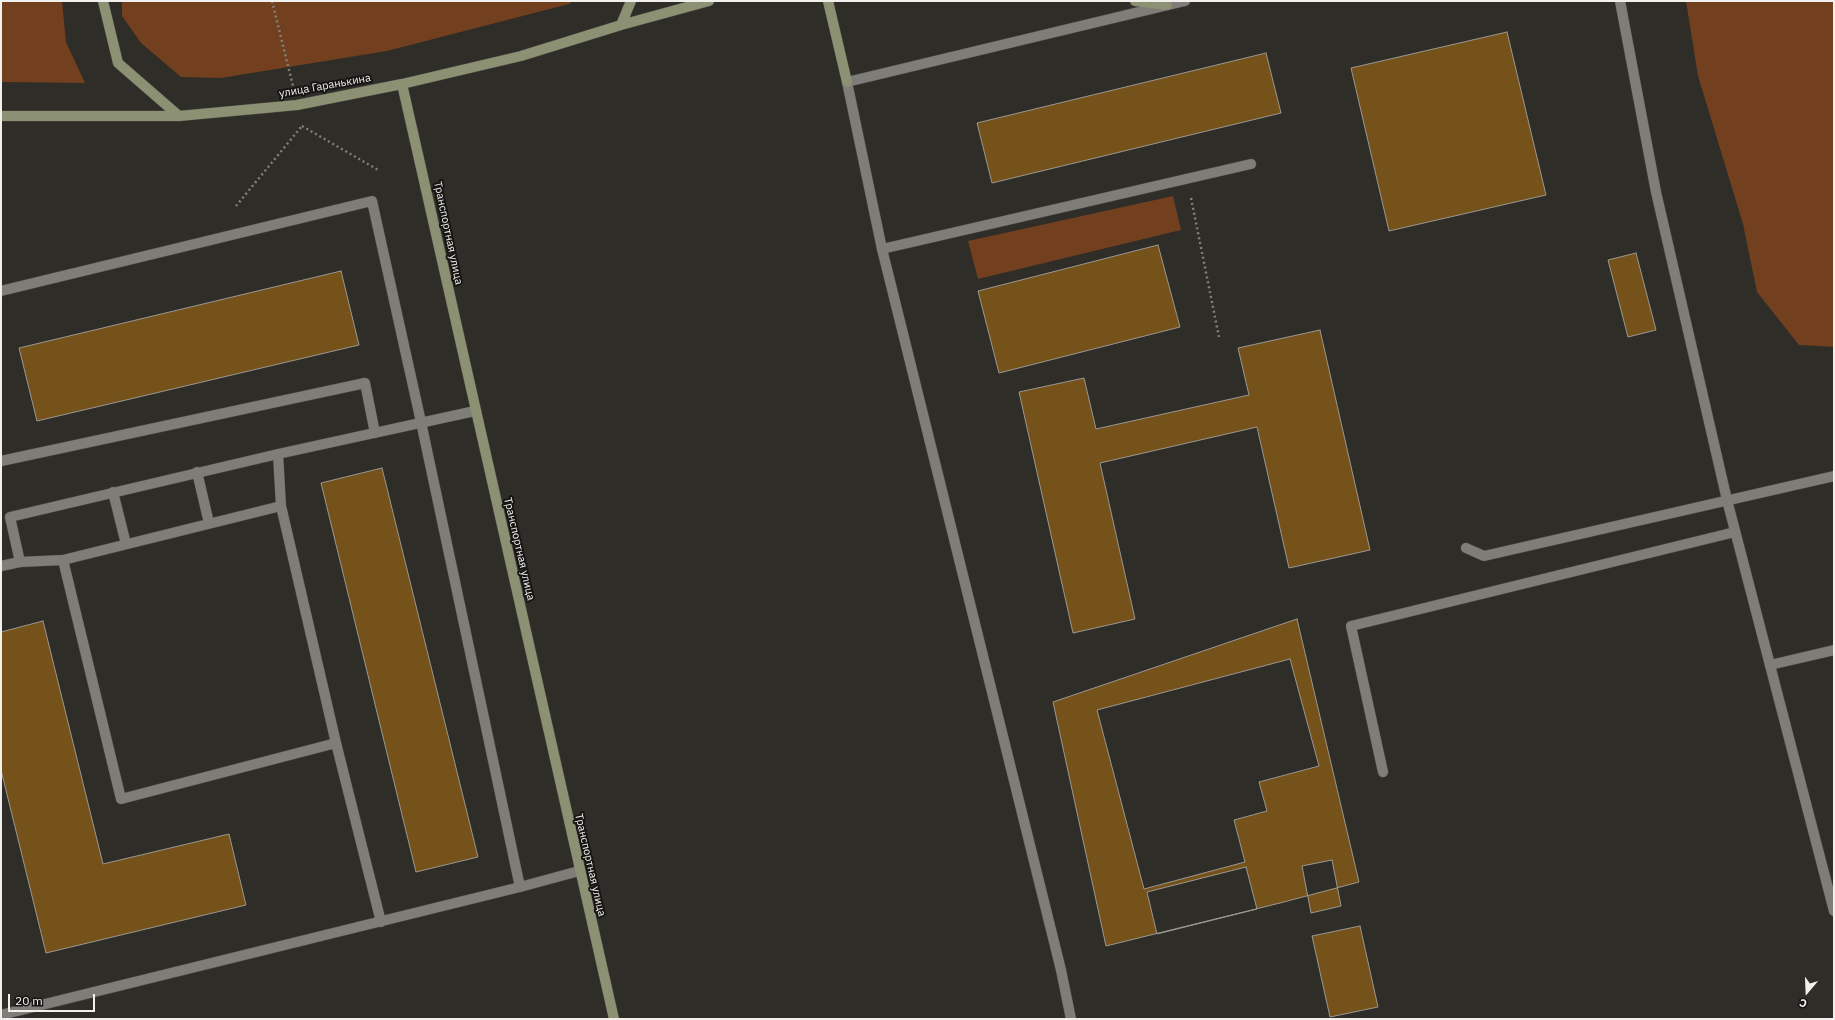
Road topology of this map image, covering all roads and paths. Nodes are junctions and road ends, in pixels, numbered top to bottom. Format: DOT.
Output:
graph roads {
  1 [pos="102,1"];
  2 [pos="631,1"];
  3 [pos="709,1"];
  4 [pos="828,1"];
  5 [pos="1134,1"];
  6 [pos="1185,1"];
  7 [pos="1620,1"];
  8 [pos="1167,5"];
  9 [pos="621,25"];
  10 [pos="847,82"];
  11 [pos="402,84"];
  12 [pos="1,116"];
  13 [pos="178,116"];
  14 [pos="302,125"];
  15 [pos="1251,164"];
  16 [pos="380,172"];
  17 [pos="1186,178"];
  18 [pos="882,248"];
  19 [pos="1,291"];
  20 [pos="1220,337"];
  21 [pos="475,411"];
  22 [pos="421,422"];
  23 [pos="375,433"];
  24 [pos="278,454"];
  25 [pos="1,461"];
  26 [pos="197,472"];
  27 [pos="1834,476"];
  28 [pos="113,492"];
  29 [pos="1727,500"];
  30 [pos="281,506"];
  31 [pos="209,523"];
  32 [pos="1735,532"];
  33 [pos="126,544"];
  34 [pos="1466,548"];
  35 [pos="63,560"];
  36 [pos="20,562"];
  37 [pos="1,566"];
  38 [pos="1834,650"];
  39 [pos="1770,665"];
  40 [pos="336,744"];
  41 [pos="1383,772"];
  42 [pos="579,870"];
  43 [pos="520,887"];
  44 [pos="1834,911"];
  45 [pos="381,922"];
  46 [pos="1,1015"];
  47 [pos="614,1019"];
  48 [pos="1071,1019"];
  1 -- 13 [label="main road"];
  2 -- 9 [label="main road"];
  3 -- 9 [label="main road, улица Гаранькина"];
  4 -- 10 [label="main road"];
  5 -- 8 [label="main road"];
  6 -- 8 [label="street"];
  7 -- 29 [label="street"];
  8 -- 10 [label="street"];
  9 -- 11 [label="main road, улица Гаранькина"];
  10 -- 18 [label="street"];
  11 -- 13 [label="main road, улица Гаранькина"];
  11 -- 21 [label="main road, Транспортная улица"];
  12 -- 13 [label="main road, улица Гаранькина"];
  14 -- 16 [label="path"];
  15 -- 17 [label="street"];
  17 -- 18 [label="street"];
  17 -- 20 [label="path"];
  18 -- 48 [label="street"];
  19 -- 22 [label="street"];
  21 -- 22 [label="street"];
  21 -- 42 [label="main road, Транспортная улица"];
  22 -- 23 [label="street"];
  22 -- 43 [label="street"];
  23 -- 24 [label="street"];
  23 -- 25 [label="street"];
  24 -- 26 [label="street"];
  24 -- 30 [label="street"];
  26 -- 28 [label="street"];
  26 -- 31 [label="street"];
  27 -- 29 [label="street"];
  28 -- 33 [label="street"];
  28 -- 36 [label="street"];
  29 -- 32 [label="street"];
  29 -- 34 [label="street"];
  30 -- 31 [label="street"];
  30 -- 40 [label="street"];
  31 -- 33 [label="street"];
  32 -- 39 [label="street"];
  32 -- 41 [label="street"];
  33 -- 35 [label="street"];
  35 -- 36 [label="street"];
  35 -- 40 [label="street"];
  36 -- 37 [label="street"];
  38 -- 39 [label="street"];
  39 -- 44 [label="street"];
  40 -- 45 [label="street"];
  42 -- 43 [label="street"];
  42 -- 47 [label="main road, Транспортная улица"];
  43 -- 45 [label="street"];
  45 -- 46 [label="street"];
}
